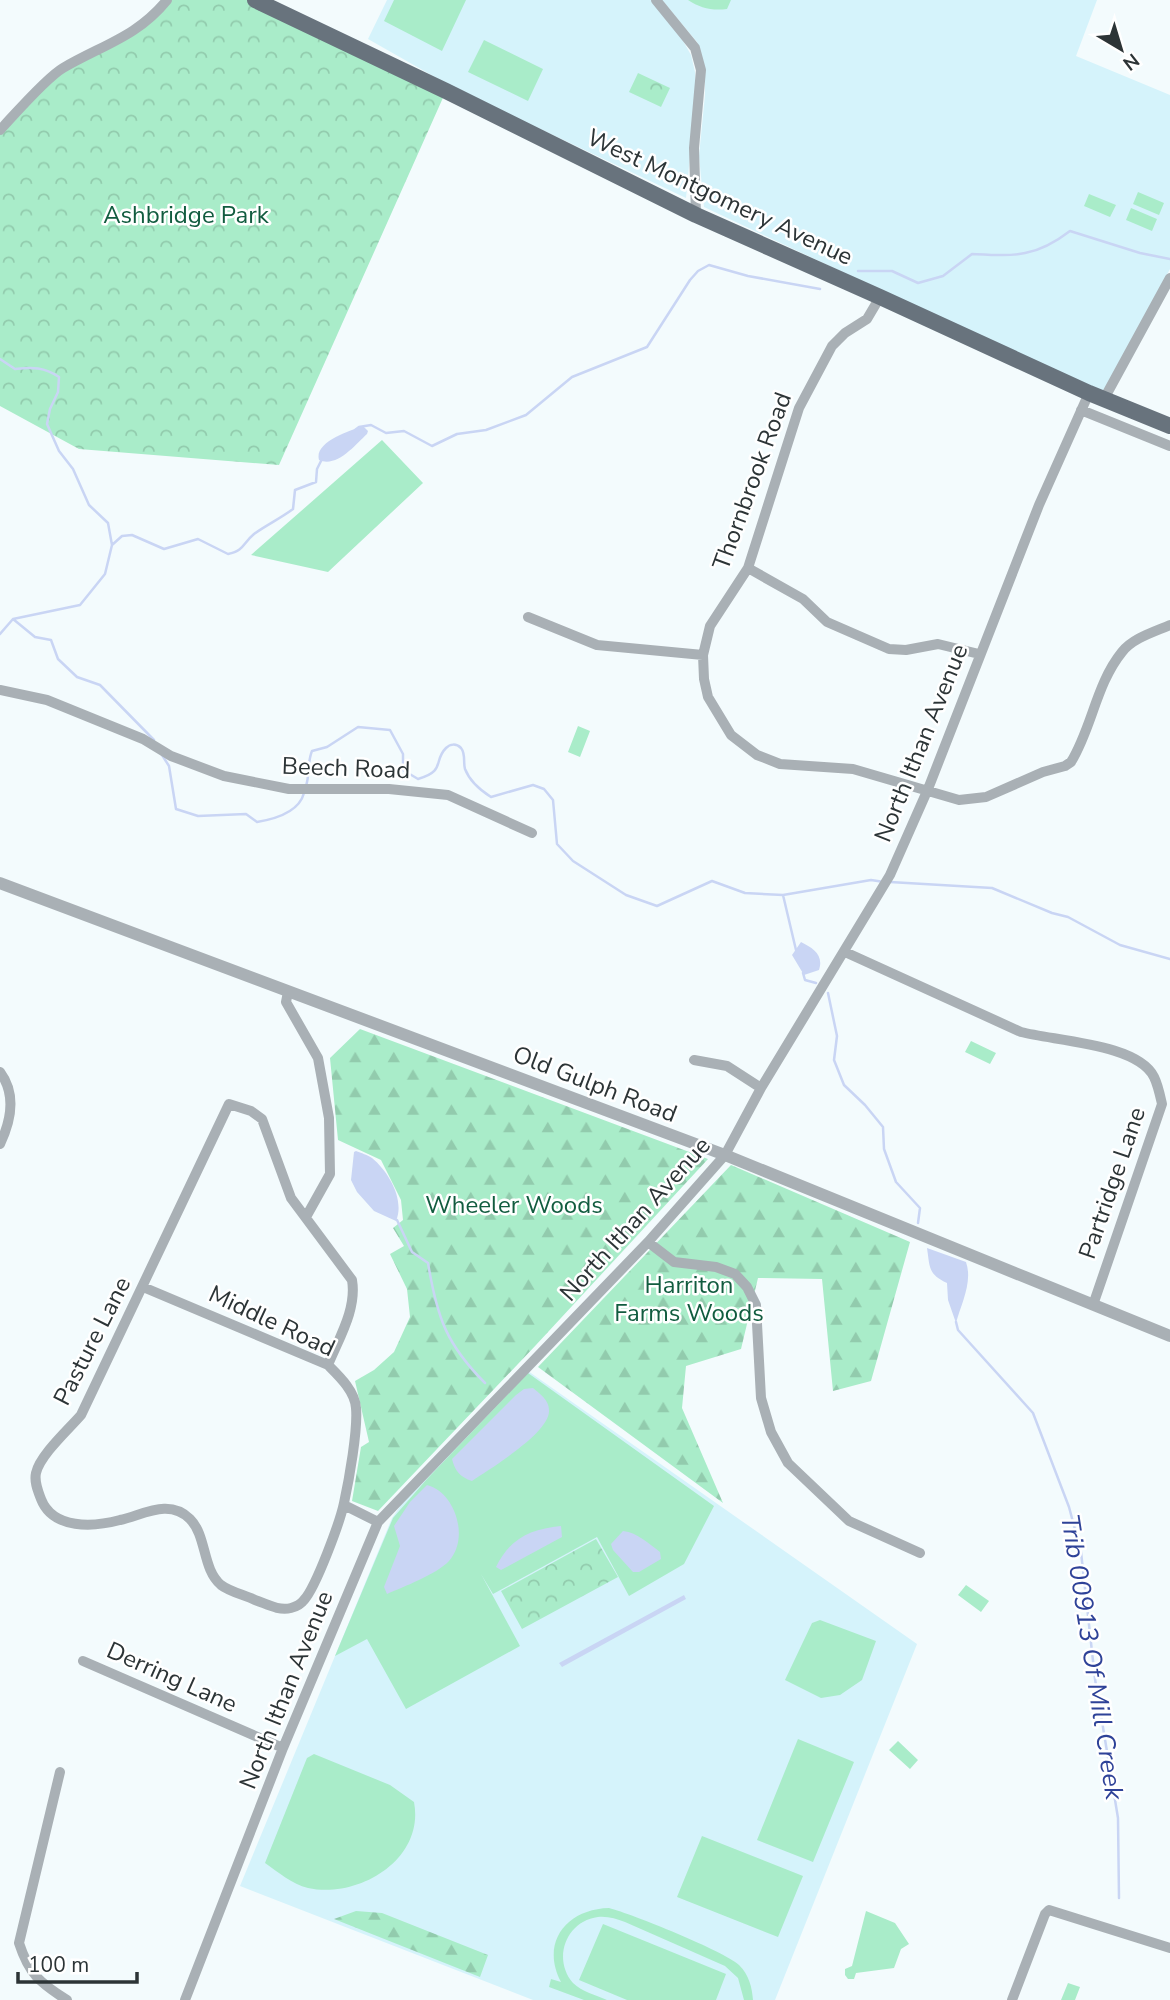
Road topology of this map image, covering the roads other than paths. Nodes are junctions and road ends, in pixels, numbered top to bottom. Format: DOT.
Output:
graph roads {
  1 [pos="167,0"];
  2 [pos="255,0"];
  3 [pos="656,0"];
  4 [pos="0,130"];
  5 [pos="696,215"];
  6 [pos="1170,278"];
  7 [pos="880,297"];
  8 [pos="1088,393"];
  9 [pos="1104,399"];
  10 [pos="1081,410"];
  11 [pos="1170,426"];
  12 [pos="1170,446"];
  13 [pos="748,568"];
  14 [pos="528,617"];
  15 [pos="1170,625"];
  16 [pos="979,654"];
  17 [pos="703,655"];
  18 [pos="0,690"];
  19 [pos="928,789"];
  20 [pos="532,833"];
  21 [pos="0,883"];
  22 [pos="845,952"];
  23 [pos="288,992"];
  24 [pos="694,1060"];
  25 [pos="0,1072"];
  26 [pos="761,1088"];
  27 [pos="0,1144"];
  28 [pos="725,1155"];
  29 [pos="306,1217"];
  30 [pos="648,1241"];
  31 [pos="144,1287"];
  32 [pos="1093,1305"];
  33 [pos="1170,1336"];
  34 [pos="328,1365"];
  35 [pos="344,1505"];
  36 [pos="378,1522"];
  37 [pos="920,1553"];
  38 [pos="83,1661"];
  39 [pos="284,1748"];
  40 [pos="60,1772"];
  41 [pos="1170,1948"];
  42 [pos="67,2000"];
  43 [pos="185,2000"];
  44 [pos="1012,2000"];
  1 -- 4 [label="street"];
  2 -- 5 [label="main road, West Montgomery Avenue"];
  3 -- 5 [label="street"];
  5 -- 7 [label="main road, West Montgomery Avenue"];
  6 -- 9 [label="street"];
  7 -- 8 [label="main road, West Montgomery Avenue"];
  7 -- 13 [label="street, Thornbrook Road"];
  8 -- 9 [label="main road, West Montgomery Avenue"];
  8 -- 10 [label="street, North Ithan Avenue"];
  9 -- 11 [label="main road, West Montgomery Avenue"];
  10 -- 12 [label="street"];
  10 -- 16 [label="street, North Ithan Avenue"];
  13 -- 16 [label="street"];
  13 -- 17 [label="street, Thornbrook Road"];
  14 -- 17 [label="street"];
  15 -- 19 [label="street, Thornbrook Road"];
  16 -- 19 [label="street, North Ithan Avenue"];
  17 -- 19 [label="street, Thornbrook Road"];
  18 -- 20 [label="street, Beech Road"];
  19 -- 22 [label="street, North Ithan Avenue"];
  21 -- 23 [label="street, Old Gulph Road"];
  22 -- 26 [label="street, North Ithan Avenue"];
  22 -- 32 [label="street, Partridge Lane"];
  23 -- 28 [label="street, Old Gulph Road"];
  23 -- 29 [label="street"];
  24 -- 26 [label="street"];
  25 -- 27 [label="street"];
  26 -- 28 [label="street, North Ithan Avenue"];
  28 -- 30 [label="street, North Ithan Avenue"];
  28 -- 32 [label="street, Old Gulph Road"];
  29 -- 31 [label="street, Pasture Lane"];
  29 -- 34 [label="street"];
  30 -- 36 [label="street, North Ithan Avenue"];
  30 -- 37 [label="street"];
  31 -- 34 [label="street, Middle Road"];
  31 -- 35 [label="street, Pasture Lane"];
  32 -- 33 [label="street, Old Gulph Road"];
  34 -- 35 [label="street, Middle Road"];
  35 -- 36 [label="street"];
  36 -- 39 [label="street, North Ithan Avenue"];
  38 -- 39 [label="street, Derring Lane"];
  39 -- 43 [label="street, North Ithan Avenue"];
  40 -- 42 [label="street"];
  41 -- 44 [label="street"];
}
